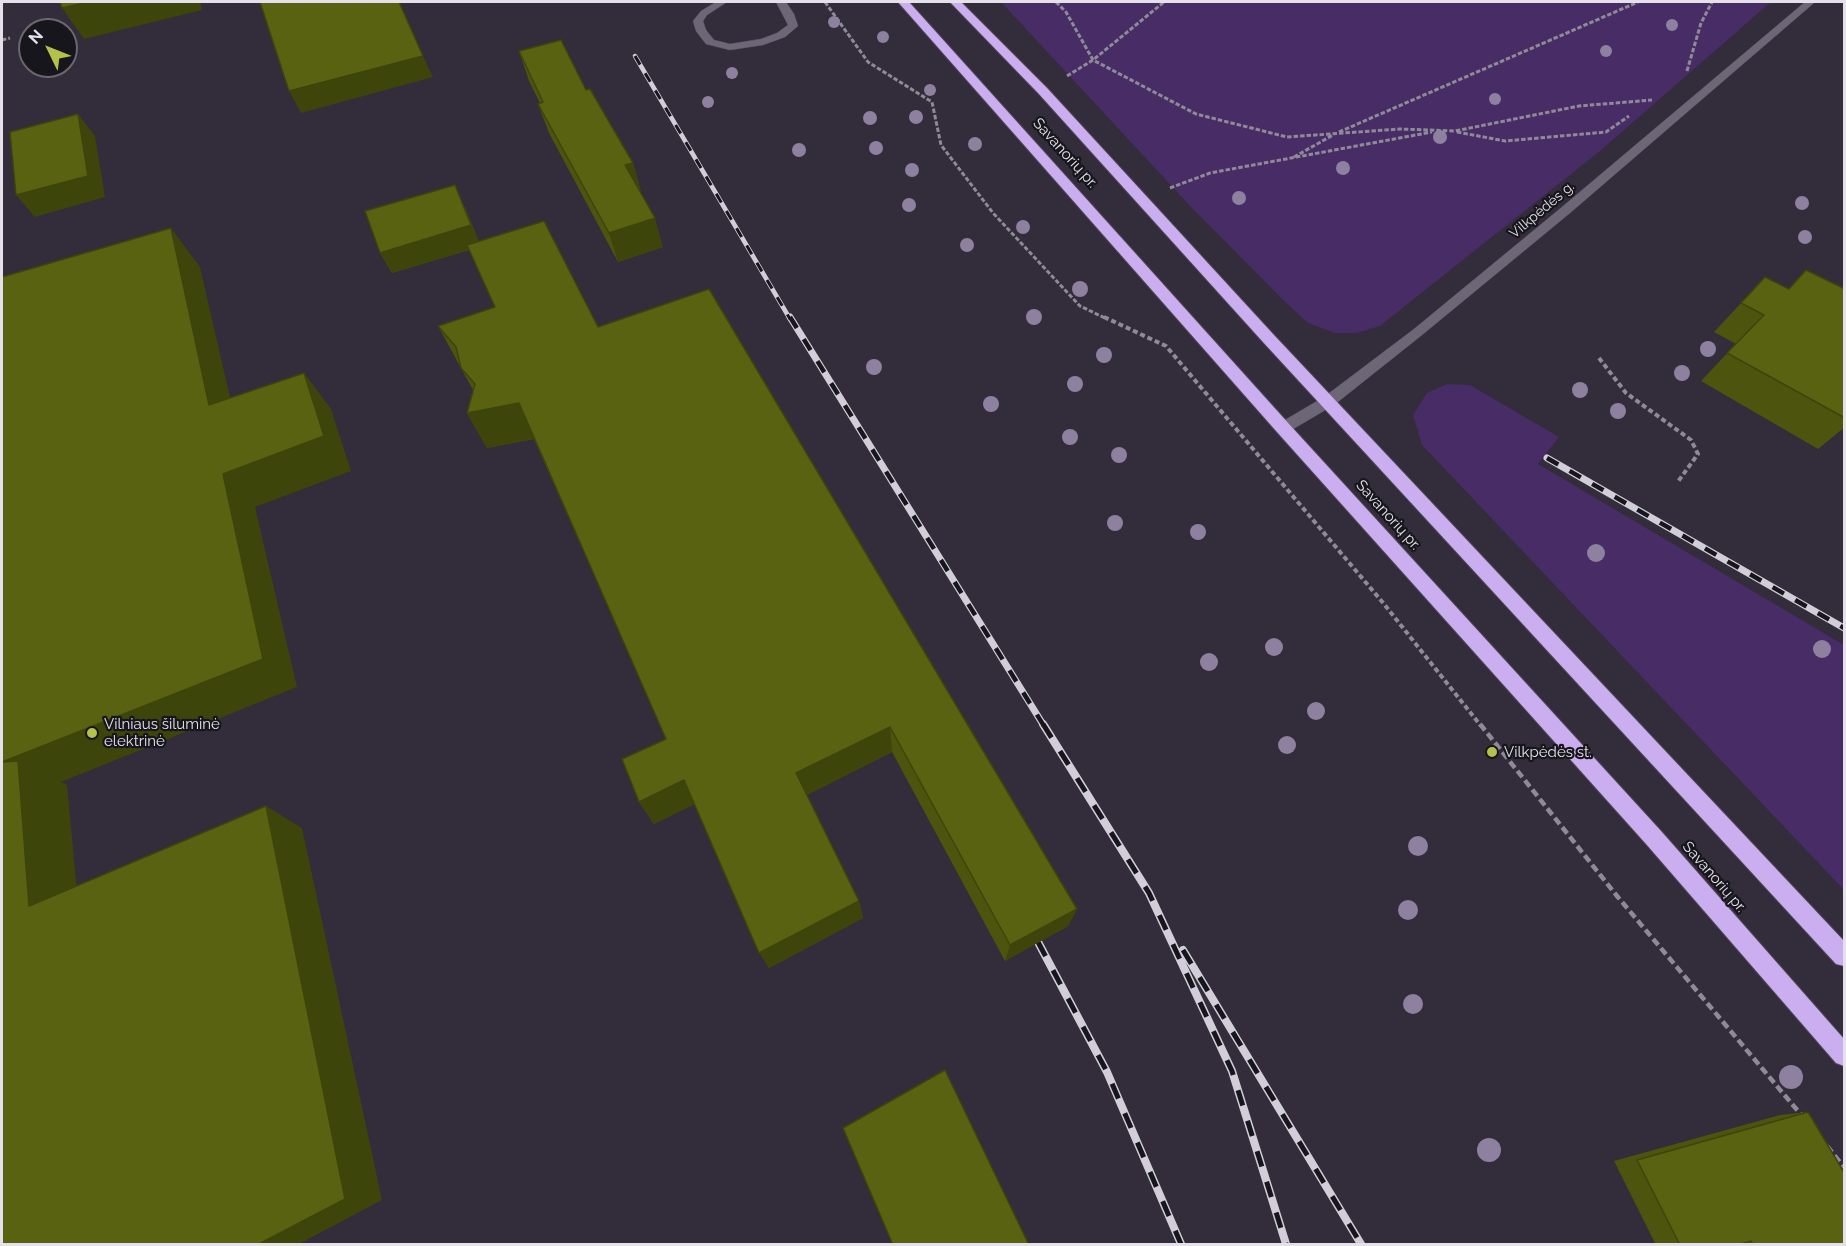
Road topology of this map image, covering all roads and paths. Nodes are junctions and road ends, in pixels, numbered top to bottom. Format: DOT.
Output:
graph roads {
  1 [pos="722,2"];
  2 [pos="780,2"];
  3 [pos="825,2"];
  4 [pos="903,2"];
  5 [pos="955,2"];
  6 [pos="1056,2"];
  7 [pos="1164,2"];
  8 [pos="1638,2"];
  9 [pos="1712,2"];
  10 [pos="1810,2"];
  11 [pos="10,38"];
  12 [pos="2,40"];
  13 [pos="1093,60"];
  14 [pos="1686,73"];
  15 [pos="1063,79"];
  16 [pos="1643,107"];
  17 [pos="1634,113"];
  18 [pos="1442,131"];
  19 [pos="1455,131"];
  20 [pos="1335,134"];
  21 [pos="1294,157"];
  22 [pos="1166,190"];
  23 [pos="1599,358"];
  24 [pos="1329,401"];
  25 [pos="1283,428"];
  26 [pos="1677,483"];
  27 [pos="1845,956"];
  28 [pos="1845,1054"];
  29 [pos="1807,1122"];
  30 [pos="1822,1140"];
  31 [pos="1845,1167"];
  1 -- 2 [label="main road"];
  3 -- 29 [label="path"];
  4 -- 25 [label="highway, Savanorių pr."];
  5 -- 24 [label="highway, Savanorių pr."];
  6 -- 13 [label="path"];
  7 -- 13 [label="path"];
  8 -- 20 [label="path"];
  9 -- 14 [label="path"];
  10 -- 24 [label="main road, Vilkpėdės g."];
  11 -- 12 [label="path"];
  13 -- 15 [label="path"];
  13 -- 20 [label="path"];
  16 -- 19 [label="path"];
  17 -- 19 [label="path"];
  18 -- 19 [label="path"];
  18 -- 20 [label="path"];
  18 -- 21 [label="path"];
  20 -- 21 [label="path"];
  21 -- 22 [label="path"];
  23 -- 26 [label="path"];
  24 -- 25 [label="main road, Vilkpėdės g."];
  24 -- 27 [label="highway, Savanorių pr."];
  25 -- 28 [label="highway, Savanorių pr."];
  30 -- 31 [label="path"];
}
